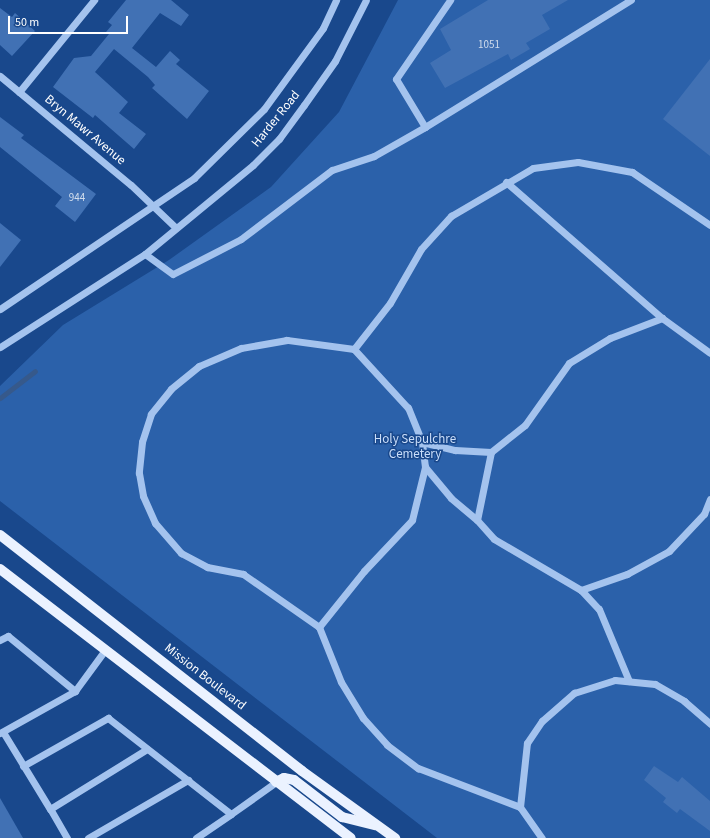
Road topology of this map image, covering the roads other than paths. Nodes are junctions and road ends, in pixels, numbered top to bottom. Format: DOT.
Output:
graph roads {
  1 [pos="94,0"];
  2 [pos="336,0"];
  3 [pos="366,0"];
  4 [pos="450,0"];
  5 [pos="631,0"];
  6 [pos="0,76"];
  7 [pos="20,92"];
  8 [pos="426,127"];
  9 [pos="506,182"];
  10 [pos="153,204"];
  11 [pos="710,225"];
  12 [pos="176,228"];
  13 [pos="145,254"];
  14 [pos="0,309"];
  15 [pos="662,318"];
  16 [pos="0,347"];
  17 [pos="354,349"];
  18 [pos="710,354"];
  19 [pos="422,442"];
  20 [pos="491,452"];
  21 [pos="425,467"];
  22 [pos="710,499"];
  23 [pos="477,520"];
  24 [pos="0,535"];
  25 [pos="0,569"];
  26 [pos="581,590"];
  27 [pos="319,627"];
  28 [pos="0,640"];
  29 [pos="105,650"];
  30 [pos="629,681"];
  31 [pos="75,691"];
  32 [pos="710,724"];
  33 [pos="1,733"];
  34 [pos="147,749"];
  35 [pos="23,766"];
  36 [pos="188,780"];
  37 [pos="276,782"];
  38 [pos="520,807"];
  39 [pos="50,809"];
  40 [pos="231,814"];
  41 [pos="379,826"];
  42 [pos="208,835"];
  43 [pos="349,837"];
  44 [pos="67,838"];
  45 [pos="88,838"];
  46 [pos="196,838"];
  47 [pos="394,838"];
  48 [pos="542,838"];
  1 -- 7 [label="street"];
  2 -- 10 [label="street, Harder Road"];
  3 -- 12 [label="street, Harder Road"];
  4 -- 8 [label="street"];
  5 -- 8 [label="street"];
  6 -- 7 [label="street, Bryn Mawr Avenue"];
  7 -- 10 [label="street, Bryn Mawr Avenue"];
  8 -- 13 [label="street"];
  9 -- 11 [label="street"];
  9 -- 15 [label="street"];
  9 -- 17 [label="street"];
  10 -- 12 [label="street"];
  10 -- 14 [label="street, Harder Road"];
  12 -- 13 [label="street, Harder Road"];
  13 -- 16 [label="street, Harder Road"];
  15 -- 18 [label="street"];
  15 -- 20 [label="street"];
  17 -- 19 [label="street"];
  17 -- 27 [label="street"];
  19 -- 20 [label="street"];
  19 -- 21 [label="street"];
  20 -- 23 [label="street"];
  21 -- 23 [label="street"];
  21 -- 27 [label="street"];
  22 -- 26 [label="street"];
  23 -- 26 [label="street"];
  24 -- 41 [label="main road, Mission Boulevard"];
  25 -- 29 [label="main road"];
  26 -- 30 [label="street"];
  27 -- 38 [label="street"];
  28 -- 31 [label="street"];
  29 -- 31 [label="street"];
  29 -- 37 [label="main road"];
  30 -- 32 [label="street"];
  30 -- 38 [label="street"];
  31 -- 33 [label="street"];
  33 -- 35 [label="street"];
  34 -- 35 [label="street"];
  34 -- 36 [label="street"];
  34 -- 39 [label="street"];
  35 -- 39 [label="street"];
  36 -- 40 [label="street"];
  36 -- 45 [label="street"];
  37 -- 40 [label="street"];
  37 -- 41 [label="main road"];
  37 -- 43 [label="main road"];
  38 -- 48 [label="street"];
  39 -- 44 [label="street"];
  40 -- 42 [label="street"];
  41 -- 47 [label="main road, Mission Boulevard"];
  42 -- 46 [label="street"];
}
